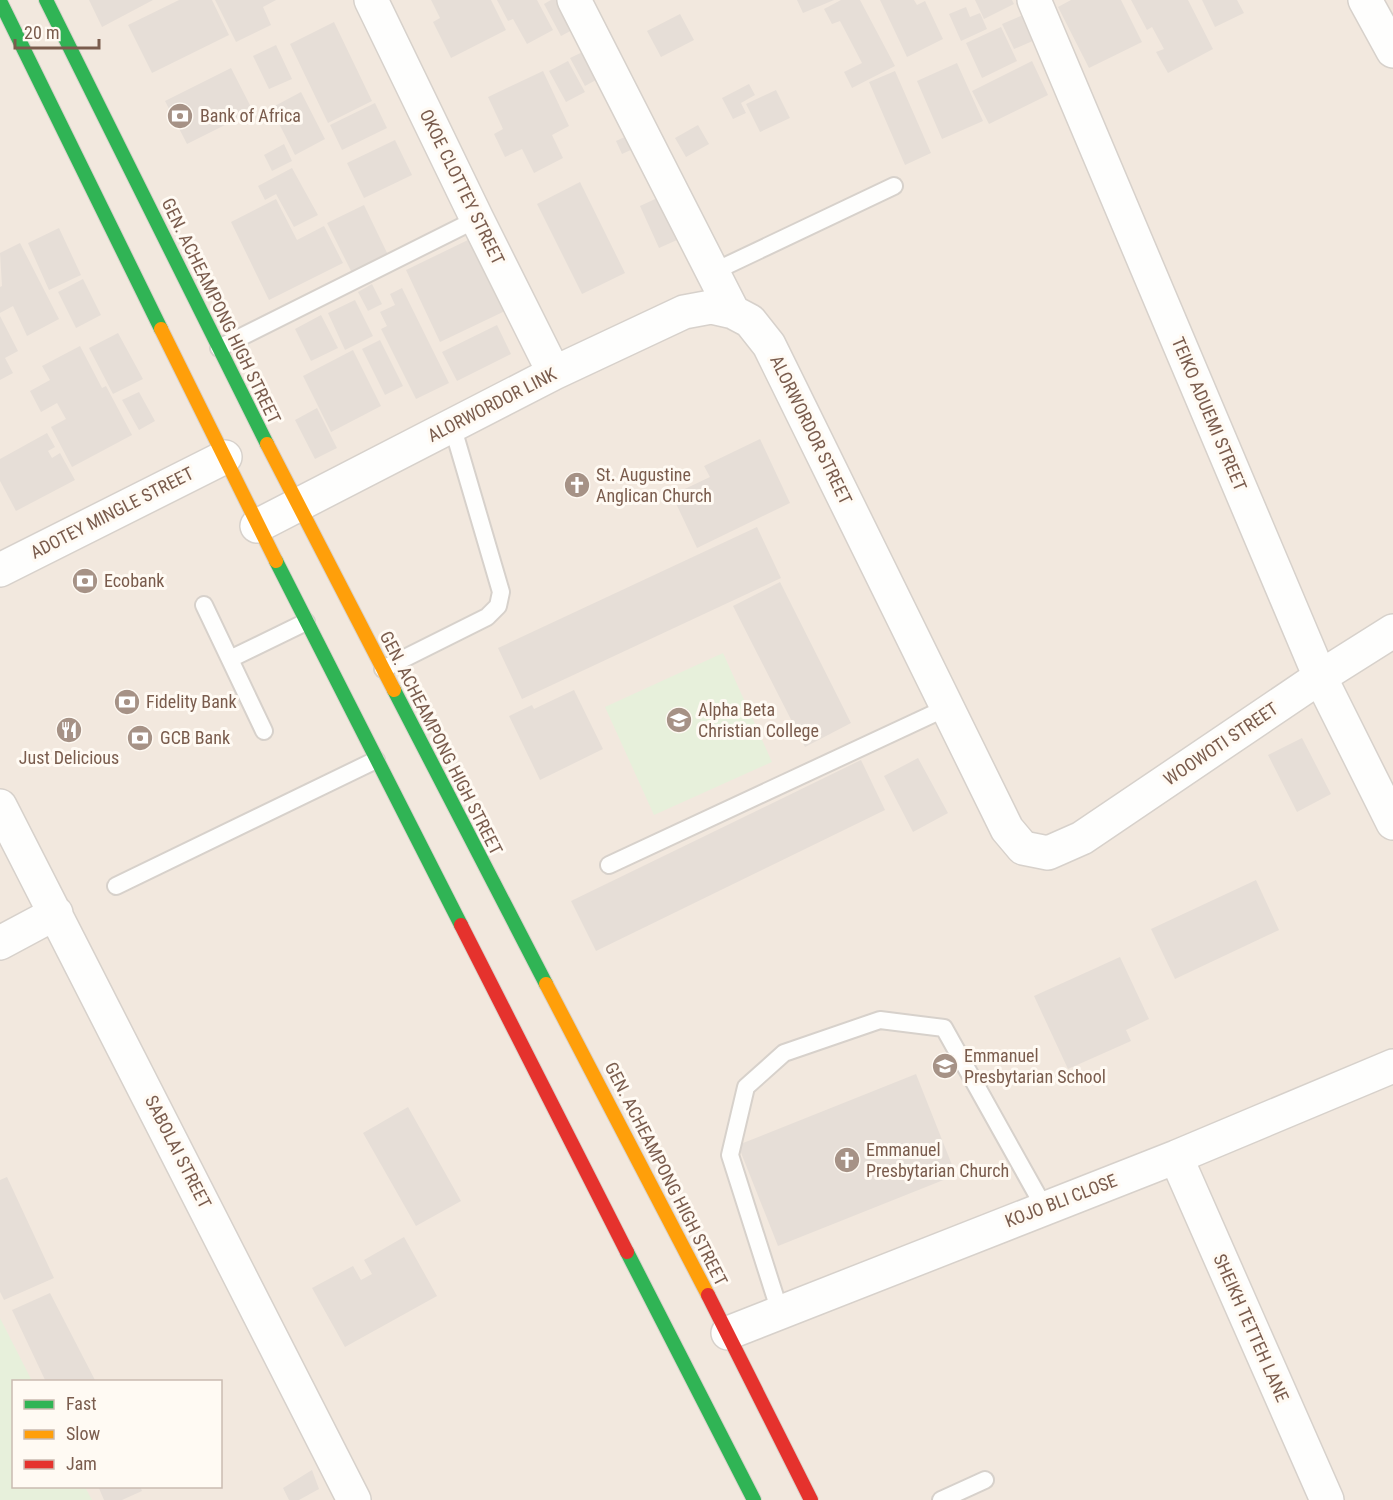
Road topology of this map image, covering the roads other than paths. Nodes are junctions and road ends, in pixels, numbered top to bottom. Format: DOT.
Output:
graph roads {
  1 [pos="46,0"];
  2 [pos="370,0"];
  3 [pos="574,0"];
  4 [pos="1034,0"];
  5 [pos="1365,0"];
  6 [pos="0,1"];
  7 [pos="1393,51"];
  8 [pos="894,186"];
  9 [pos="477,219"];
  10 [pos="713,272"];
  11 [pos="733,312"];
  12 [pos="219,348"];
  13 [pos="554,373"];
  14 [pos="452,425"];
  15 [pos="225,457"];
  16 [pos="297,504"];
  17 [pos="257,526"];
  18 [pos="0,570"];
  19 [pos="204,605"];
  20 [pos="306,622"];
  21 [pos="1393,631"];
  22 [pos="230,659"];
  23 [pos="383,669"];
  24 [pos="1320,677"];
  25 [pos="948,707"];
  26 [pos="264,731"];
  27 [pos="376,760"];
  28 [pos="0,806"];
  29 [pos="1393,823"];
  30 [pos="1048,853"];
  31 [pos="609,865"];
  32 [pos="116,886"];
  33 [pos="56,913"];
  34 [pos="0,943"];
  35 [pos="1393,1066"];
  36 [pos="1176,1157"];
  37 [pos="1044,1207"];
  38 [pos="780,1312"];
  39 [pos="728,1333"];
  40 [pos="985,1480"];
  41 [pos="354,1500"];
  42 [pos="754,1500"];
  43 [pos="810,1500"];
  44 [pos="941,1500"];
  45 [pos="1327,1500"];
  1 -- 12 [label="main road, GEN. ACHEAMPONG HIGH STREET"];
  2 -- 9 [label="street, OKOE CLOTTEY STREET"];
  3 -- 10 [label="street, ALORWORDOR STREET"];
  4 -- 24 [label="street, TEIKO ADUEMI STREET"];
  5 -- 7 [label="street"];
  6 -- 15 [label="main road"];
  8 -- 10 [label="lane"];
  9 -- 12 [label="lane"];
  9 -- 13 [label="street, OKOE CLOTTEY STREET"];
  10 -- 11 [label="street, ALORWORDOR STREET"];
  11 -- 13 [label="street, ALORWORDOR LINK"];
  11 -- 25 [label="street, ALORWORDOR STREET"];
  12 -- 16 [label="main road, GEN. ACHEAMPONG HIGH STREET"];
  13 -- 14 [label="street, ALORWORDOR LINK"];
  14 -- 16 [label="street, ALORWORDOR LINK"];
  14 -- 23 [label="lane"];
  15 -- 17 [label="main road"];
  15 -- 18 [label="street, ADOTEY MINGLE STREET"];
  16 -- 17 [label="street, ALORWORDOR LINK"];
  16 -- 23 [label="main road, GEN. ACHEAMPONG HIGH STREET"];
  17 -- 20 [label="main road"];
  19 -- 22 [label="lane"];
  20 -- 22 [label="lane"];
  20 -- 27 [label="main road"];
  21 -- 24 [label="street, WOOWOTI STREET"];
  22 -- 26 [label="lane"];
  23 -- 39 [label="main road, GEN. ACHEAMPONG HIGH STREET"];
  24 -- 29 [label="street, TEIKO ADUEMI STREET"];
  24 -- 30 [label="street, WOOWOTI STREET"];
  25 -- 30 [label="street, ALORWORDOR STREET"];
  25 -- 31 [label="lane"];
  27 -- 32 [label="lane"];
  27 -- 42 [label="main road"];
  28 -- 33 [label="street, SABOLAI STREET"];
  33 -- 34 [label="street"];
  33 -- 41 [label="street, SABOLAI STREET"];
  35 -- 36 [label="street, KOJO BLI CLOSE"];
  36 -- 37 [label="street, KOJO BLI CLOSE"];
  36 -- 45 [label="street, SHEIKH TETTEH LANE"];
  37 -- 38 [label="street, KOJO BLI CLOSE"];
  37 -- 38 [label="lane"];
  38 -- 39 [label="street, KOJO BLI CLOSE"];
  39 -- 43 [label="main road, GEN. ACHEAMPONG HIGH STREET"];
  40 -- 44 [label="lane"];
}
